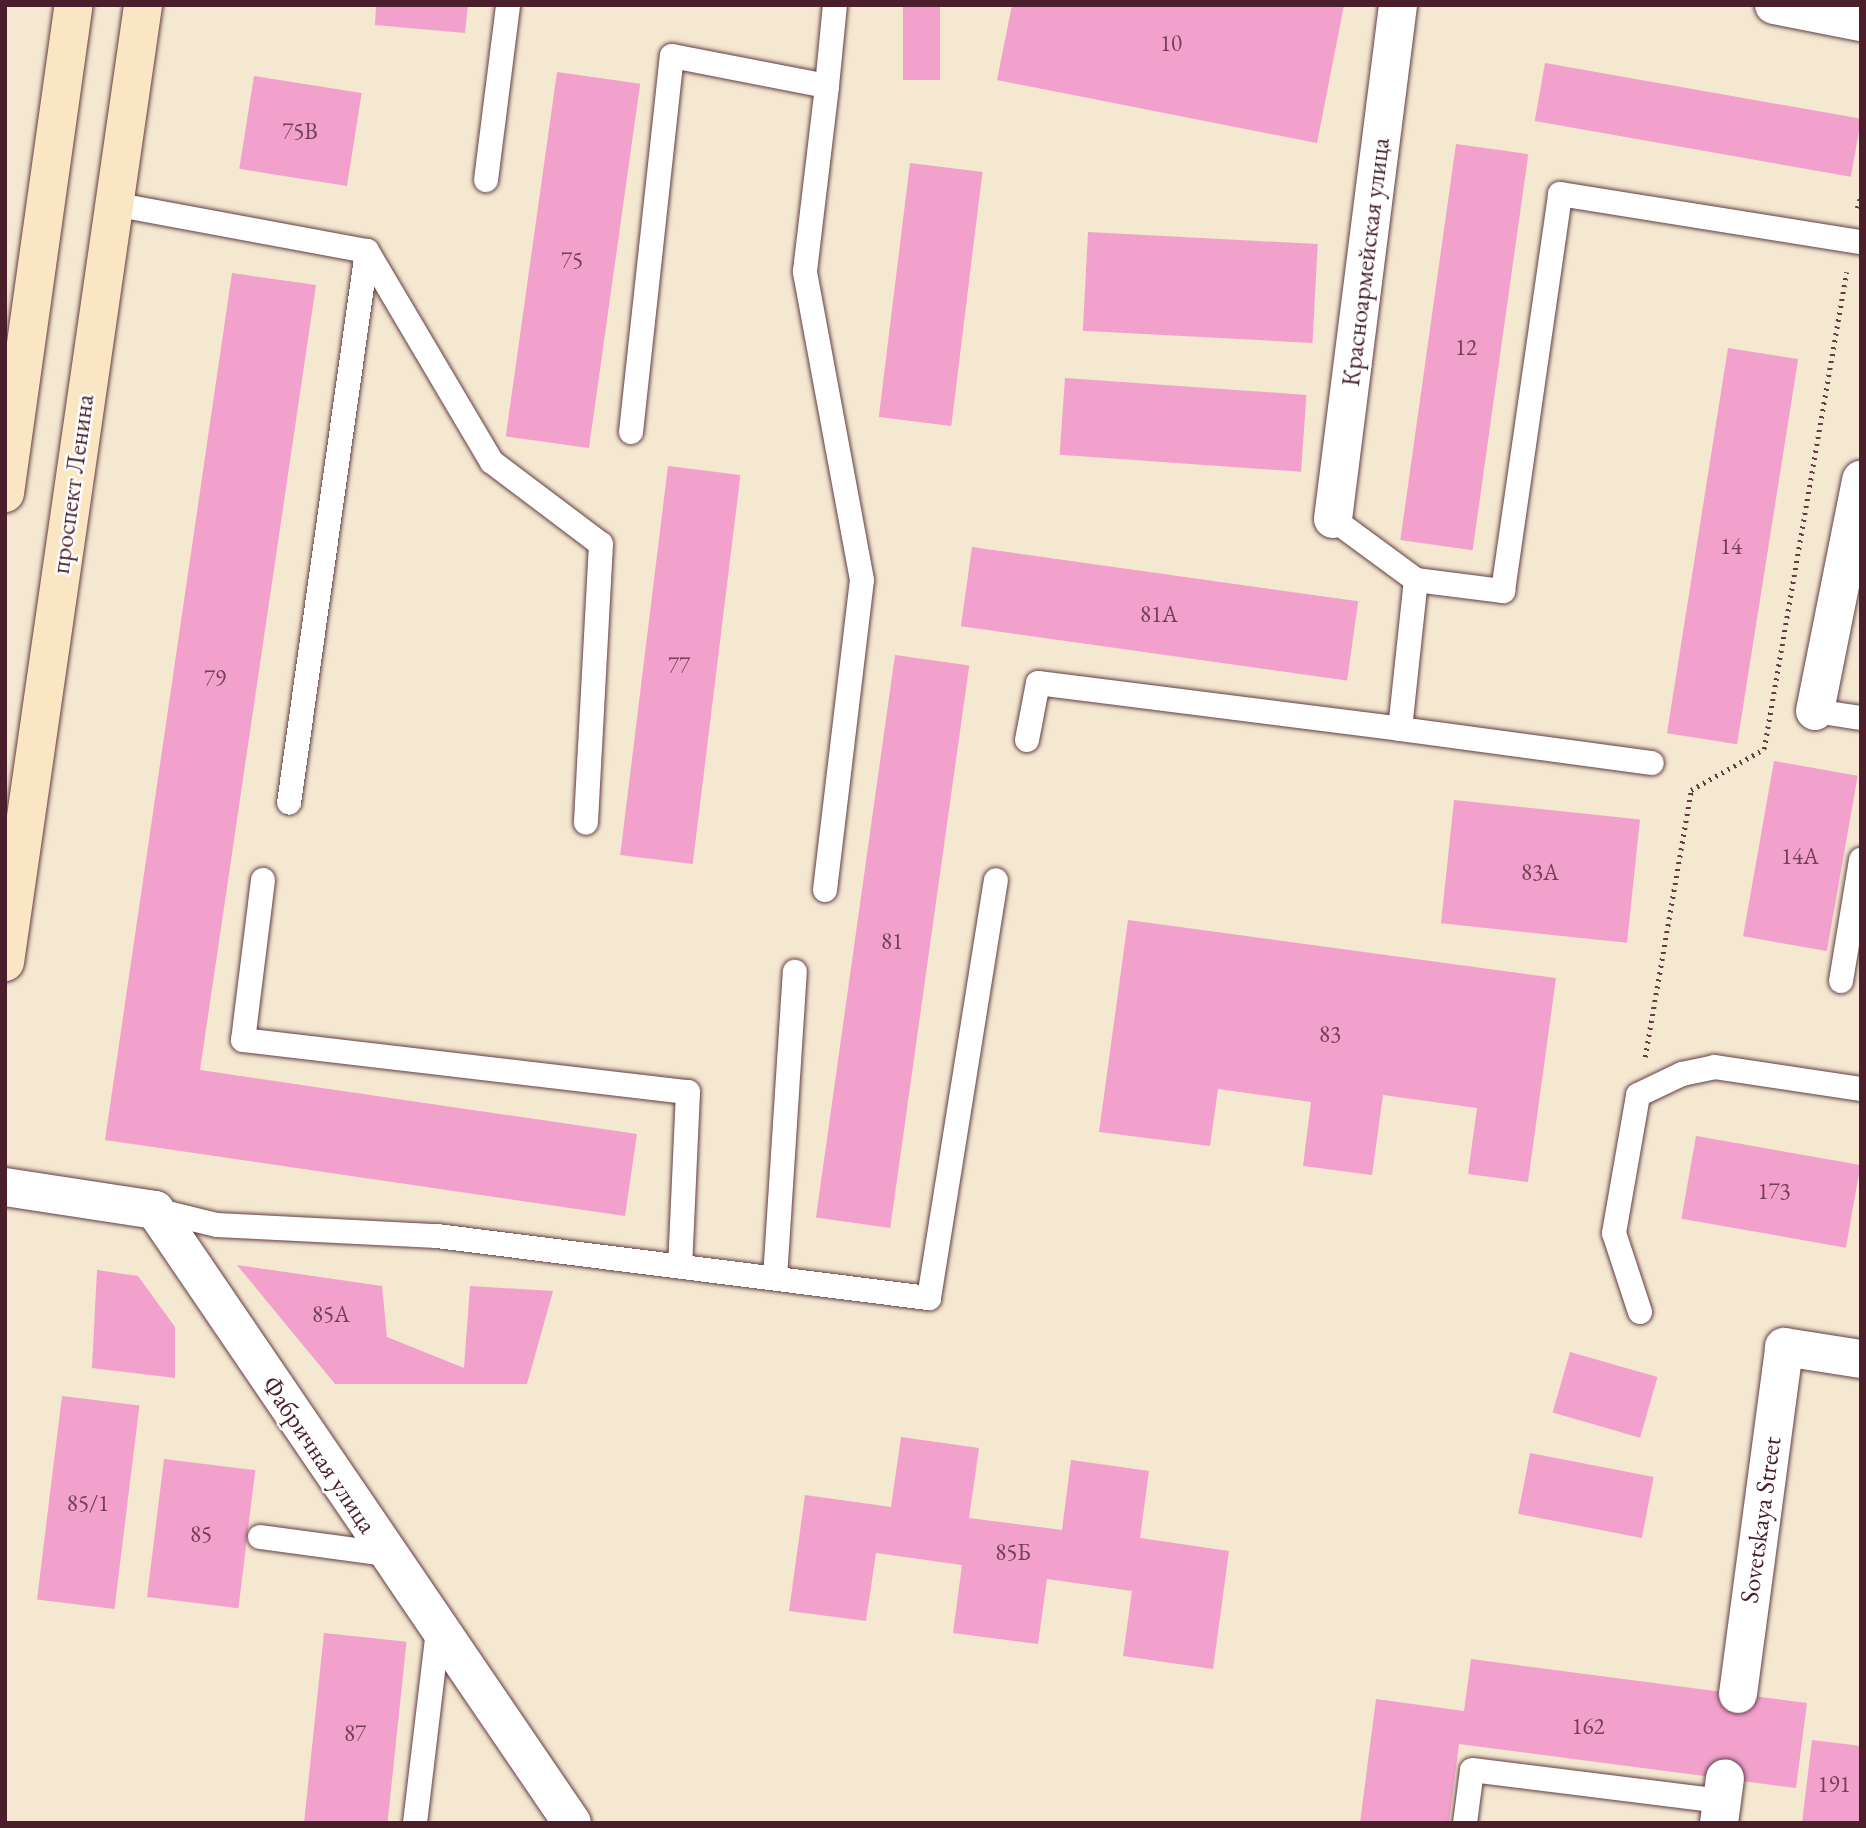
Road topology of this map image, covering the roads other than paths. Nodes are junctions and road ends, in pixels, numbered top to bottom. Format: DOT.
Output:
graph roads {
  1 [pos="74,5"];
  2 [pos="143,5"];
  3 [pos="508,5"];
  4 [pos="835,5"];
  5 [pos="1398,5"];
  6 [pos="1774,5"];
  7 [pos="1861,22"];
  8 [pos="827,86"];
  9 [pos="486,180"];
  10 [pos="113,204"];
  11 [pos="1856,241"];
  12 [pos="367,251"];
  13 [pos="631,432"];
  14 [pos="1861,480"];
  15 [pos="5,493"];
  16 [pos="1333,519"];
  17 [pos="1416,580"];
  18 [pos="1815,710"];
  19 [pos="1861,718"];
  20 [pos="1400,729"];
  21 [pos="1027,740"];
  22 [pos="1652,764"];
  23 [pos="289,803"];
  24 [pos="586,823"];
  25 [pos="1861,860"];
  26 [pos="263,880"];
  27 [pos="996,880"];
  28 [pos="825,890"];
  29 [pos="5,962"];
  30 [pos="794,972"];
  31 [pos="1841,981"];
  32 [pos="1861,1089"];
  33 [pos="5,1187"];
  34 [pos="155,1210"];
  35 [pos="680,1266"];
  36 [pos="775,1278"];
  37 [pos="1640,1312"];
  38 [pos="1861,1359"];
  39 [pos="260,1537"];
  40 [pos="386,1554"];
  41 [pos="438,1630"];
  42 [pos="1738,1694"];
  43 [pos="1722,1801"];
  44 [pos="415,1823"];
  45 [pos="572,1823"];
  46 [pos="1465,1823"];
  1 -- 15 [label="main road"];
  2 -- 10 [label="main road, проспект Ленина"];
  3 -- 9 [label="lane"];
  4 -- 8 [label="lane"];
  5 -- 16 [label="street, Красноармейская улица"];
  6 -- 7 [label="street"];
  8 -- 13 [label="lane"];
  8 -- 28 [label="lane"];
  10 -- 12 [label="lane"];
  10 -- 29 [label="main road, проспект Ленина"];
  11 -- 17 [label="lane"];
  12 -- 23 [label="lane"];
  12 -- 24 [label="lane"];
  14 -- 18 [label="street"];
  16 -- 17 [label="lane"];
  17 -- 20 [label="lane"];
  18 -- 19 [label="lane"];
  20 -- 21 [label="lane"];
  20 -- 22 [label="lane"];
  25 -- 31 [label="lane"];
  26 -- 35 [label="lane"];
  27 -- 36 [label="lane"];
  30 -- 36 [label="lane"];
  32 -- 37 [label="lane"];
  33 -- 34 [label="street"];
  34 -- 35 [label="lane"];
  34 -- 40 [label="street, Фабричная улица"];
  35 -- 36 [label="lane"];
  38 -- 42 [label="street, Sovetskaya Street"];
  39 -- 40 [label="lane"];
  40 -- 41 [label="street, Фабричная улица"];
  41 -- 44 [label="lane"];
  41 -- 45 [label="street, Фабричная улица"];
  43 -- 46 [label="lane"];
}
